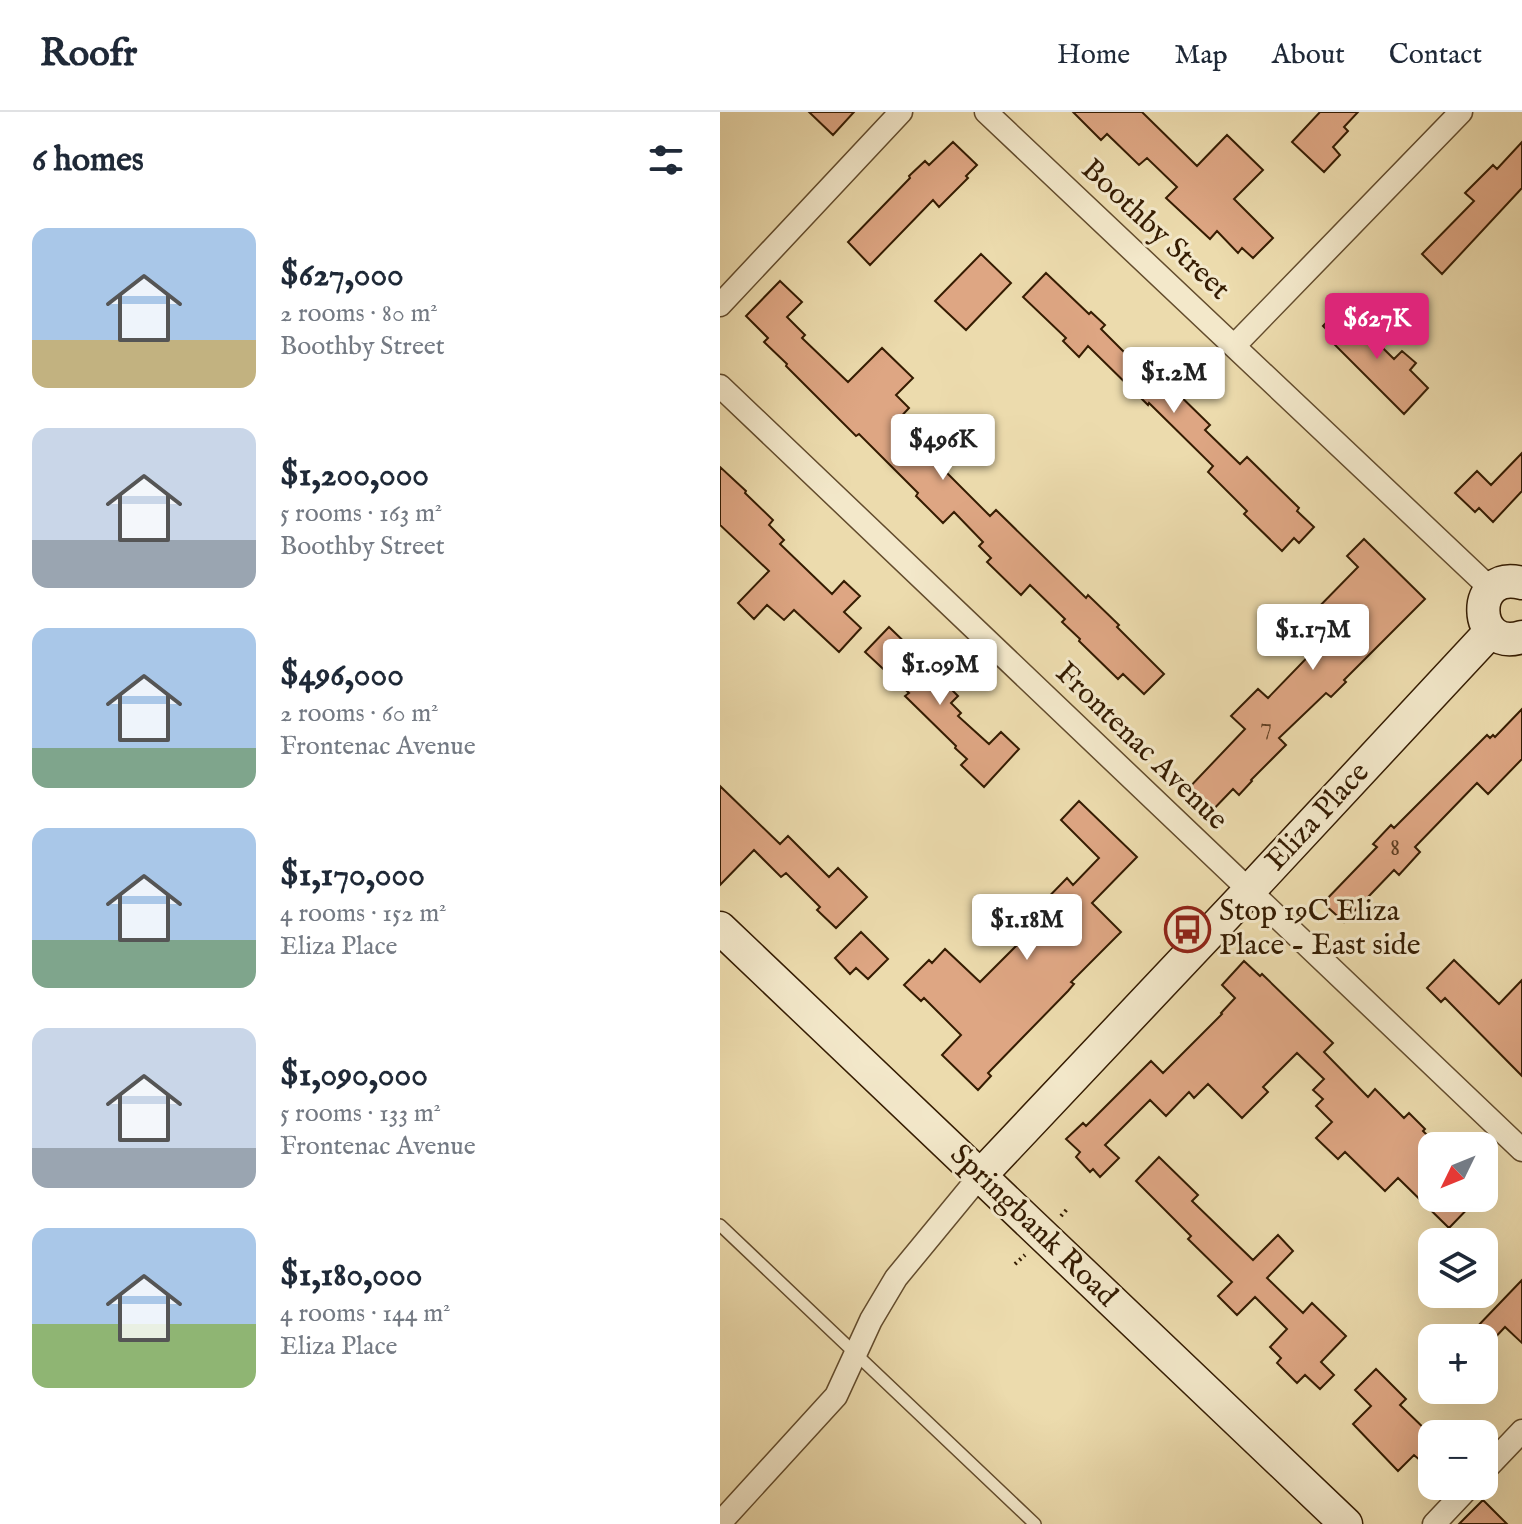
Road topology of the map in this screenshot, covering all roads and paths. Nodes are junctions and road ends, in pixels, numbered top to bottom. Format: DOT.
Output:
graph roads {
  1 [pos="901,112"];
  2 [pos="986,112"];
  3 [pos="1461,112"];
  4 [pos="720,305"];
  5 [pos="1234,346"];
  6 [pos="720,386"];
  7 [pos="1507,586"];
  8 [pos="1491,631"];
  9 [pos="1522,637"];
  10 [pos="1249,891"];
  11 [pos="720,928"];
  12 [pos="1522,1150"];
  13 [pos="980,1176"];
  14 [pos="720,1225"];
  15 [pos="856,1353"];
  16 [pos="1522,1431"];
  17 [pos="1498,1456"];
  18 [pos="1457,1500"];
  19 [pos="720,1523"];
  20 [pos="1035,1524"];
  21 [pos="1346,1524"];
  22 [pos="1434,1524"];
  1 -- 4 [label="street"];
  2 -- 5 [label="street, Boothby Street"];
  3 -- 5 [label="street"];
  5 -- 7 [label="street, Boothby Street"];
  6 -- 10 [label="street, Frontenac Avenue"];
  7 -- 8 [label="main road"];
  8 -- 9 [label="main road"];
  8 -- 10 [label="main road, Eliza Place"];
  10 -- 12 [label="street, Frontenac Avenue"];
  10 -- 13 [label="main road, Eliza Place"];
  11 -- 13 [label="main road, Springbank Road"];
  13 -- 15 [label="street"];
  13 -- 21 [label="main road, Springbank Road"];
  14 -- 15 [label="lane"];
  15 -- 19 [label="street"];
  15 -- 20 [label="lane"];
  16 -- 17 [label="street"];
  18 -- 22 [label="street"];
}
